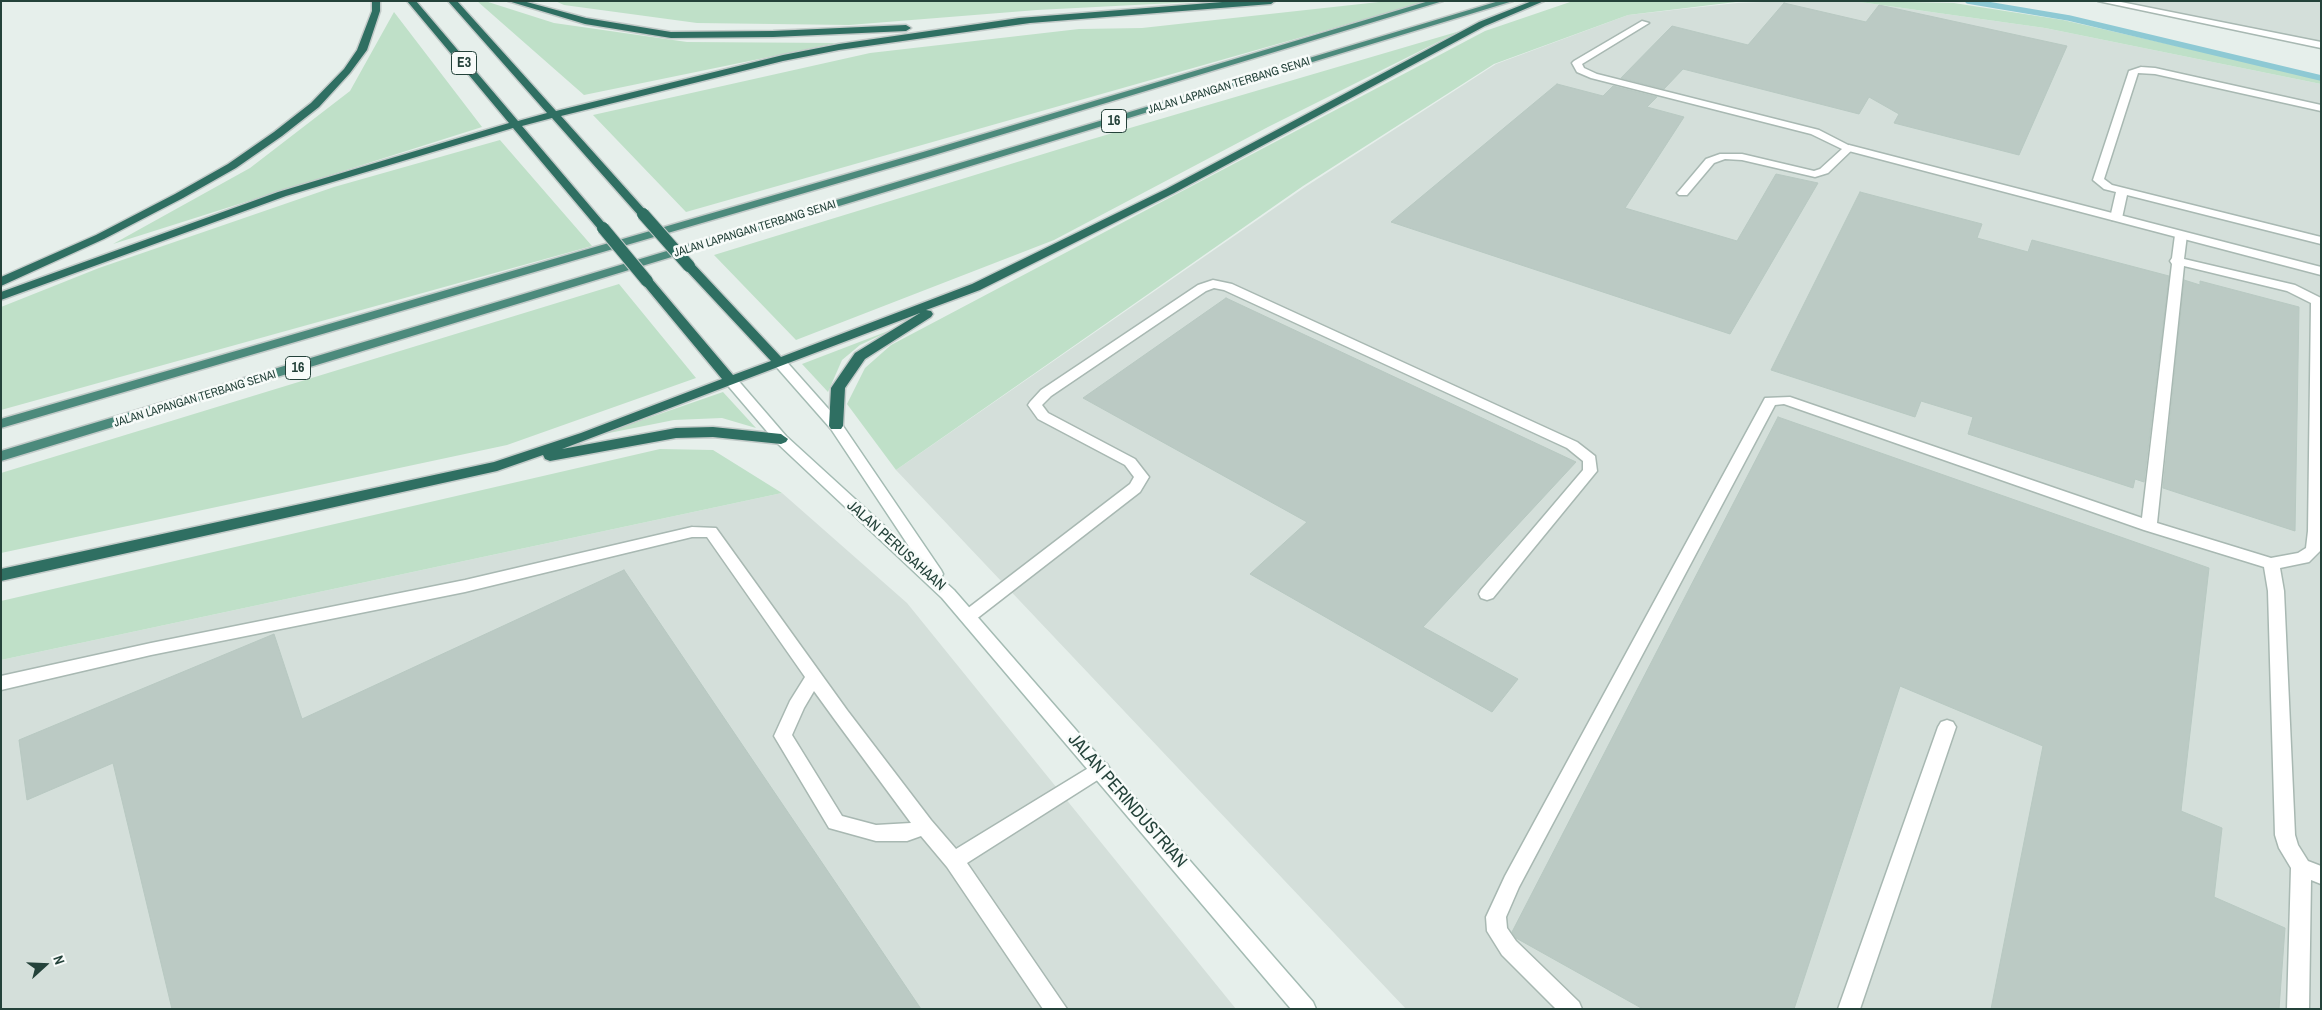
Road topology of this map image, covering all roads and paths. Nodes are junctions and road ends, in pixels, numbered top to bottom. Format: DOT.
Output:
graph roads {
  1 [pos="376,1"];
  2 [pos="411,1"];
  3 [pos="452,1"];
  4 [pos="512,1"];
  5 [pos="1271,1"];
  6 [pos="1439,1"];
  7 [pos="1509,1"];
  8 [pos="1540,1"];
  9 [pos="2102,1"];
  10 [pos="2141,5"];
  11 [pos="1028,21"];
  12 [pos="1645,23"];
  13 [pos="2321,45"];
  14 [pos="2321,108"];
  15 [pos="552,115"];
  16 [pos="516,124"];
  17 [pos="1849,148"];
  18 [pos="2122,191"];
  19 [pos="1682,193"];
  20 [pos="2116,218"];
  21 [pos="2180,235"];
  22 [pos="2321,241"];
  23 [pos="2176,261"];
  24 [pos="2321,271"];
  25 [pos="1,282"];
  26 [pos="976,287"];
  27 [pos="1,296"];
  28 [pos="780,364"];
  29 [pos="731,381"];
  30 [pos="1,424"];
  31 [pos="836,426"];
  32 [pos="781,439"];
  33 [pos="1,456"];
  34 [pos="497,466"];
  35 [pos="2149,526"];
  36 [pos="2272,564"];
  37 [pos="1,575"];
  38 [pos="948,594"];
  39 [pos="1488,594"];
  40 [pos="969,616"];
  41 [pos="814,677"];
  42 [pos="1,684"];
  43 [pos="1947,727"];
  44 [pos="1101,770"];
  45 [pos="924,826"];
  46 [pos="954,861"];
  47 [pos="2301,867"];
  48 [pos="2321,875"];
  49 [pos="1056,1009"];
  50 [pos="1305,1009"];
  51 [pos="1571,1009"];
  52 [pos="1849,1009"];
  53 [pos="2298,1009"];
  1 -- 25 [label="highway"];
  2 -- 16 [label="highway, E3"];
  3 -- 15 [label="highway, E3"];
  4 -- 11 [label="highway"];
  5 -- 11 [label="highway"];
  6 -- 30 [label="highway, JALAN LAPANGAN TERBANG SENAI / 16"];
  7 -- 33 [label="highway, JALAN LAPANGAN TERBANG SENAI / 16"];
  8 -- 26 [label="highway"];
  9 -- 10 [label="main road"];
  10 -- 13 [label="main road"];
  11 -- 15 [label="highway"];
  12 -- 17 [label="main road"];
  14 -- 18 [label="main road"];
  15 -- 16 [label="highway"];
  15 -- 28 [label="highway, E3, bridge"];
  16 -- 27 [label="highway"];
  16 -- 29 [label="highway, E3, bridge"];
  17 -- 19 [label="main road"];
  17 -- 20 [label="main road"];
  18 -- 20 [label="main road"];
  18 -- 22 [label="main road"];
  20 -- 21 [label="main road"];
  21 -- 23 [label="main road"];
  21 -- 24 [label="main road"];
  23 -- 35 [label="main road"];
  23 -- 36 [label="main road"];
  26 -- 28 [label="highway"];
  26 -- 31 [label="highway"];
  28 -- 29 [label="highway"];
  28 -- 31 [label="main road, JALAN PERUSAHAAN"];
  29 -- 32 [label="main road, JALAN PERUSAHAAN"];
  29 -- 34 [label="highway"];
  31 -- 38 [label="main road, JALAN PERUSAHAAN"];
  32 -- 34 [label="highway"];
  32 -- 38 [label="main road, JALAN PERUSAHAAN"];
  34 -- 37 [label="highway"];
  35 -- 36 [label="main road"];
  35 -- 51 [label="main road"];
  36 -- 47 [label="main road"];
  38 -- 40 [label="main road, JALAN PERINDUSTRIAN"];
  39 -- 40 [label="main road"];
  40 -- 44 [label="main road, JALAN PERINDUSTRIAN"];
  41 -- 42 [label="main road"];
  41 -- 45 [label="main road"];
  41 -- 45 [label="main road"];
  43 -- 52 [label="main road"];
  44 -- 46 [label="main road"];
  44 -- 50 [label="main road, JALAN PERINDUSTRIAN"];
  45 -- 46 [label="main road"];
  46 -- 49 [label="main road"];
  47 -- 48 [label="main road"];
  47 -- 53 [label="main road"];
}
